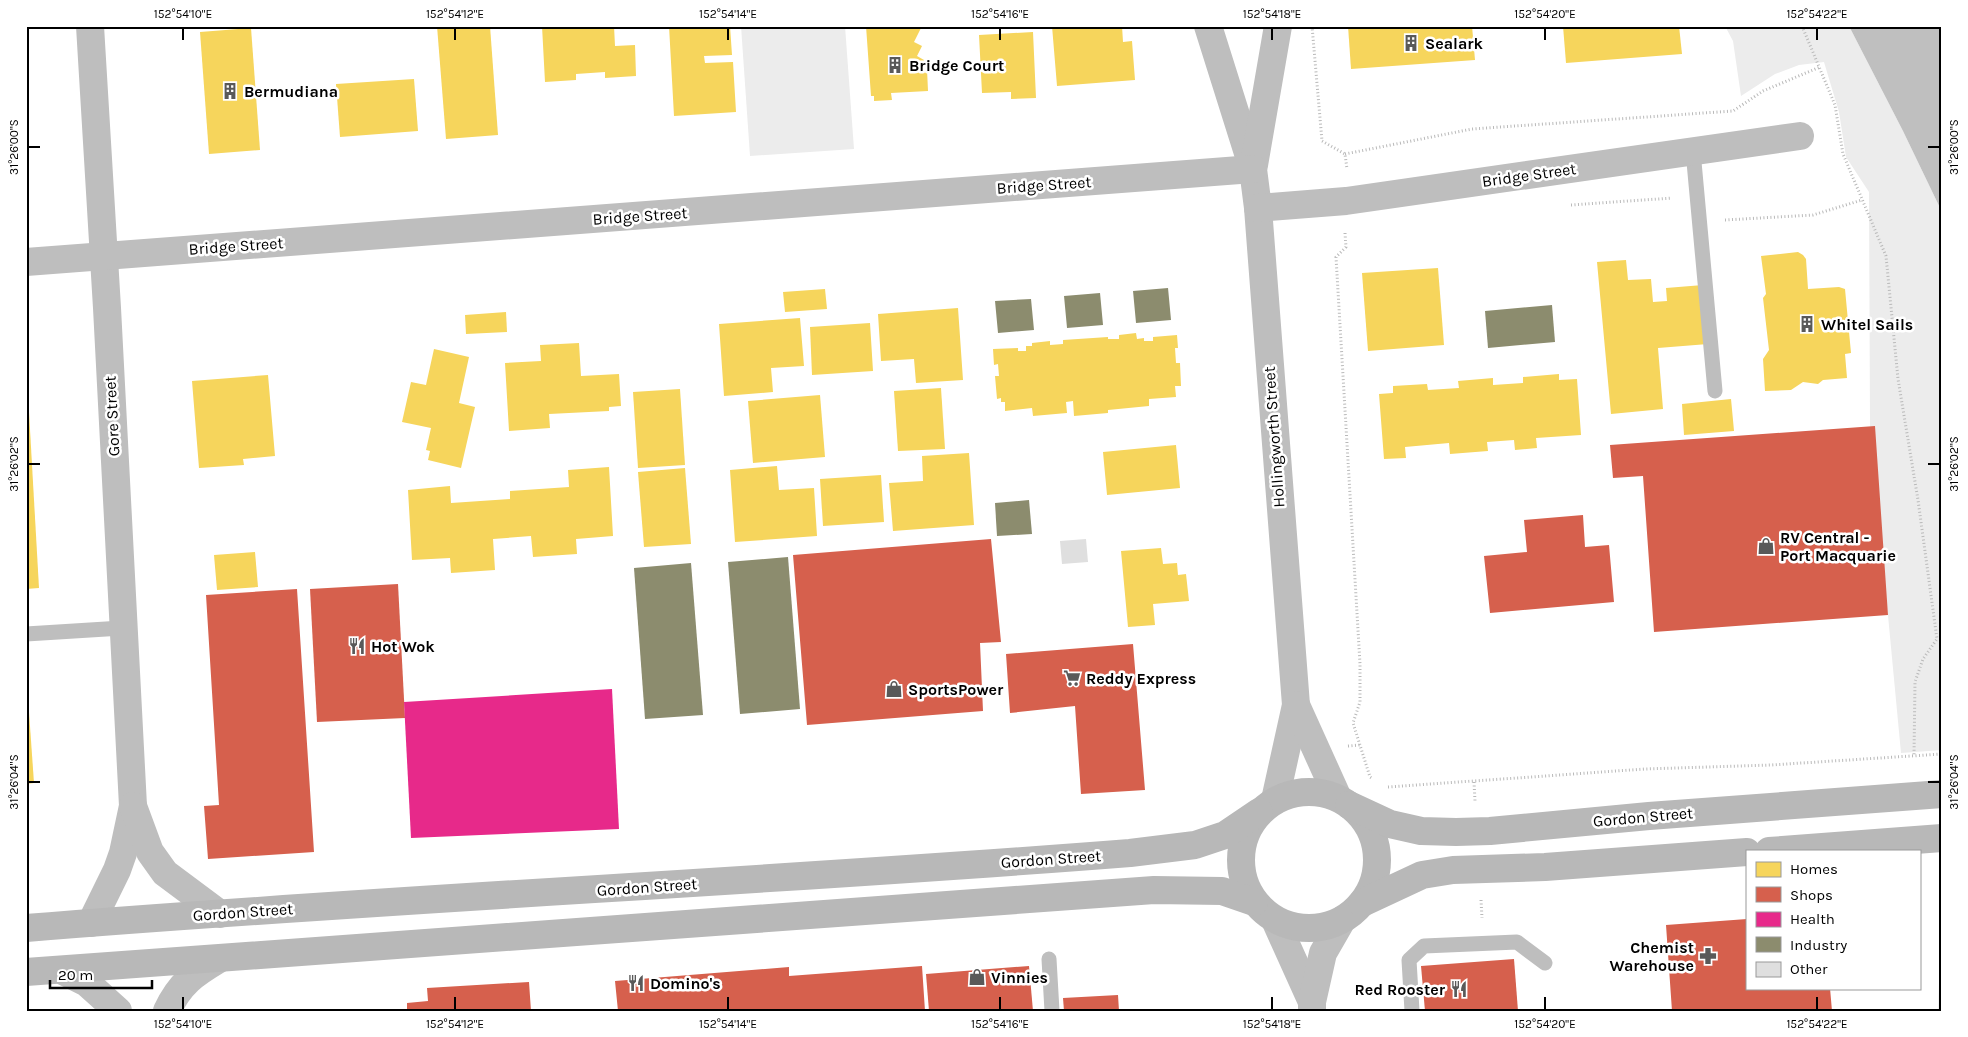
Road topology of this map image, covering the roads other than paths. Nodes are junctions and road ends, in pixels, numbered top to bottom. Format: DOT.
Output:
graph roads {
  1 [pos="90,26"];
  2 [pos="1208,26"];
  3 [pos="1278,26"];
  4 [pos="1800,136"];
  5 [pos="1693,151"];
  6 [pos="1253,169"];
  7 [pos="1258,208"];
  8 [pos="104,256"];
  9 [pos="26,262"];
  10 [pos="1715,391"];
  11 [pos="122,628"];
  12 [pos="26,634"];
  13 [pos="1296,704"];
  14 [pos="1942,794"];
  15 [pos="1344,801"];
  16 [pos="133,806"];
  17 [pos="1267,806"];
  18 [pos="1942,838"];
  19 [pos="1781,850"];
  20 [pos="1746,852"];
  21 [pos="1254,902"];
  22 [pos="1352,912"];
  23 [pos="220,914"];
  24 [pos="1275,920"];
  25 [pos="91,923"];
  26 [pos="26,928"];
  27 [pos="219,959"];
  28 [pos="1049,959"];
  29 [pos="1545,964"];
  30 [pos="60,970"];
  31 [pos="26,972"];
  32 [pos="1312,1006"];
  33 [pos="118,1011"];
  34 [pos="167,1011"];
  35 [pos="1052,1011"];
  36 [pos="1412,1011"];
  1 -- 8 [label="street, Gore Street"];
  2 -- 6 [label="street, Hollingworth Street"];
  3 -- 6 [label="street, Hollingworth Street"];
  4 -- 5 [label="street, Bridge Street"];
  5 -- 7 [label="street, Bridge Street"];
  5 -- 10 [label="lane"];
  6 -- 7 [label="street, Hollingworth Street"];
  6 -- 8 [label="street, Bridge Street"];
  7 -- 13 [label="street, Hollingworth Street"];
  8 -- 9 [label="street, Bridge Street"];
  8 -- 11 [label="street, Gore Street"];
  11 -- 12 [label="lane"];
  11 -- 16 [label="street, Gore Street"];
  13 -- 15 [label="street, Hollingworth Street"];
  13 -- 17 [label="street, Hollingworth Street"];
  14 -- 15 [label="main road, Gordon Street"];
  15 -- 17 [label="main road"];
  15 -- 22 [label="main road"];
  16 -- 23 [label="street, Gore Street"];
  16 -- 25 [label="street, Gore Street"];
  17 -- 21 [label="main road"];
  17 -- 23 [label="main road, Gordon Street"];
  18 -- 19 [label="main road"];
  20 -- 22 [label="main road"];
  21 -- 24 [label="main road"];
  21 -- 27 [label="main road"];
  22 -- 24 [label="main road"];
  22 -- 32 [label="street"];
  23 -- 25 [label="main road, Gordon Street"];
  24 -- 32 [label="street"];
  25 -- 26 [label="main road, Gordon Street"];
  27 -- 30 [label="main road"];
  27 -- 34 [label="street"];
  28 -- 35 [label="lane"];
  29 -- 36 [label="lane"];
  30 -- 31 [label="main road"];
  30 -- 33 [label="street"];
}
